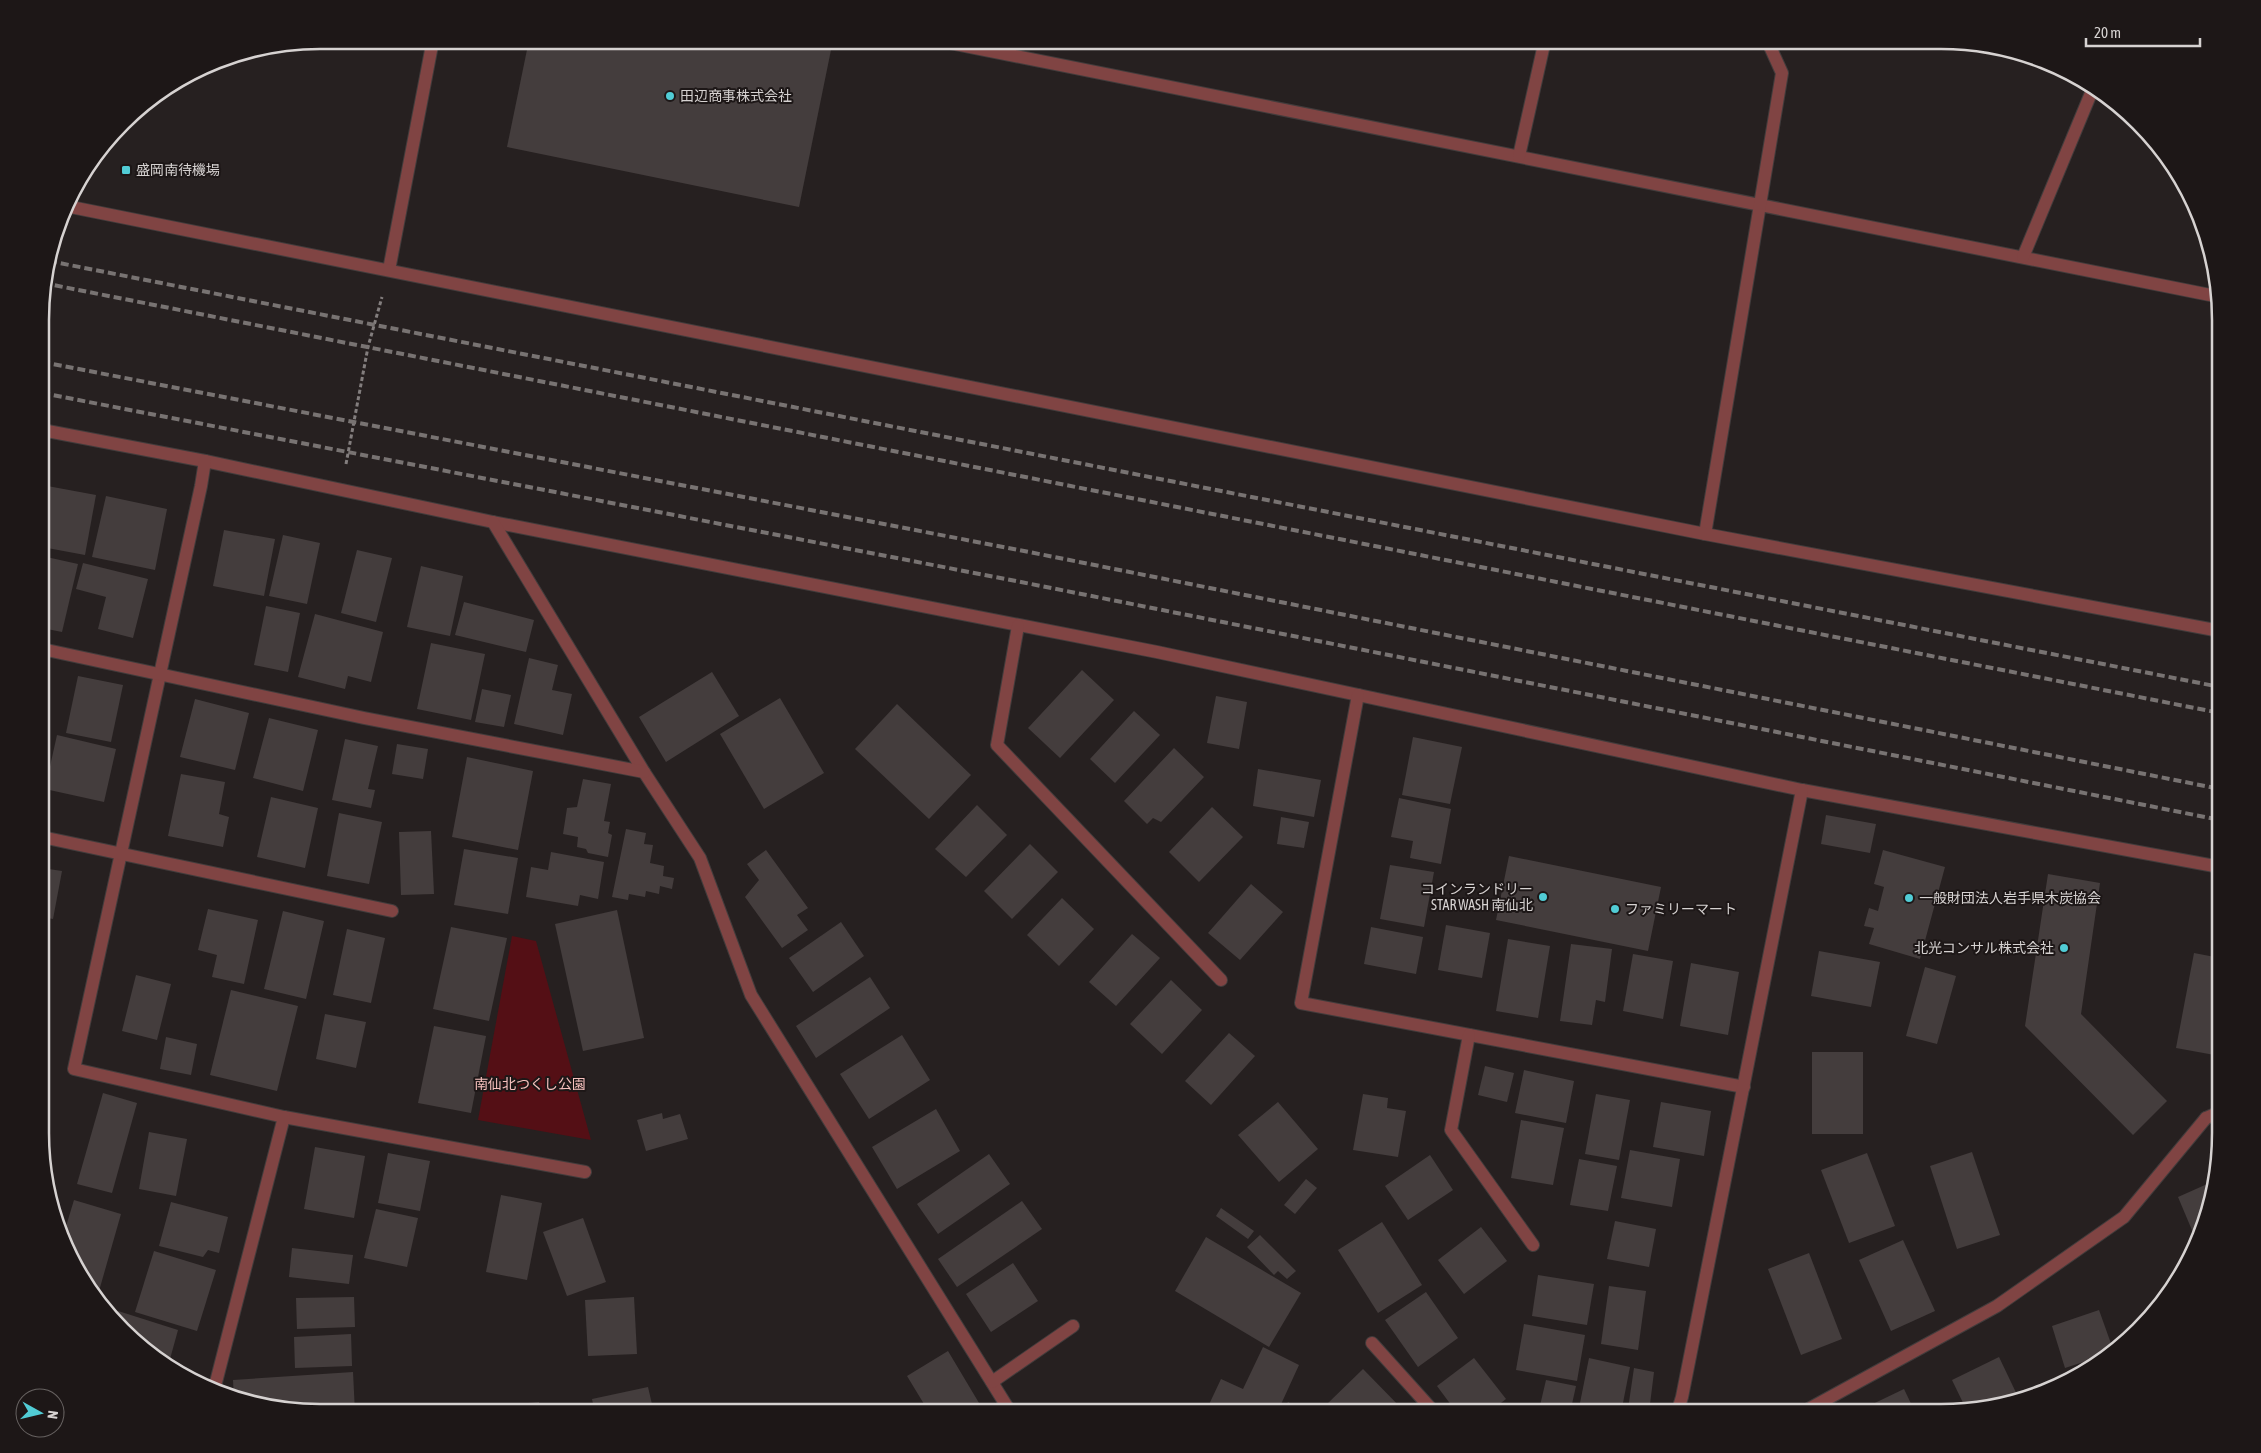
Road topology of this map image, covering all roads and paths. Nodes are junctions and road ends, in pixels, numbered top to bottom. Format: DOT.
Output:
graph roads {
  1 [pos="431,49"];
  2 [pos="980,49"];
  3 [pos="1543,49"];
  4 [pos="1771,49"];
  5 [pos="2091,93"];
  6 [pos="1519,156"];
  7 [pos="1760,204"];
  8 [pos="73,207"];
  9 [pos="2023,257"];
  10 [pos="390,270"];
  11 [pos="2211,295"];
  12 [pos="374,324"];
  13 [pos="49,431"];
  14 [pos="204,461"];
  15 [pos="341,490"];
  16 [pos="493,522"];
  17 [pos="1705,534"];
  18 [pos="1018,626"];
  19 [pos="2212,629"];
  20 [pos="49,651"];
  21 [pos="158,675"];
  22 [pos="1358,695"];
  23 [pos="644,772"];
  24 [pos="1802,790"];
  25 [pos="49,840"];
  26 [pos="121,855"];
  27 [pos="2212,866"];
  28 [pos="392,911"];
  29 [pos="1221,980"];
  30 [pos="1469,1035"];
  31 [pos="1744,1086"];
  32 [pos="2212,1115"];
  33 [pos="284,1117"];
  34 [pos="585,1172"];
  35 [pos="1533,1245"];
  36 [pos="1073,1326"];
  37 [pos="1372,1343"];
  38 [pos="992,1382"];
  39 [pos="216,1384"];
  40 [pos="1005,1404"];
  41 [pos="1427,1404"];
  42 [pos="1680,1404"];
  43 [pos="1818,1404"];
  1 -- 10 [label="street"];
  2 -- 6 [label="street"];
  3 -- 6 [label="street"];
  4 -- 7 [label="street"];
  5 -- 9 [label="street"];
  6 -- 7 [label="street"];
  7 -- 9 [label="street"];
  7 -- 17 [label="street"];
  8 -- 10 [label="street"];
  9 -- 11 [label="street"];
  10 -- 17 [label="street"];
  12 -- 15 [label="path"];
  13 -- 14 [label="street"];
  14 -- 15 [label="street"];
  14 -- 21 [label="street"];
  15 -- 16 [label="street"];
  16 -- 18 [label="street"];
  16 -- 23 [label="street"];
  17 -- 19 [label="street"];
  18 -- 22 [label="street"];
  18 -- 29 [label="street"];
  20 -- 21 [label="street"];
  21 -- 23 [label="street"];
  21 -- 26 [label="street"];
  22 -- 24 [label="street"];
  22 -- 30 [label="street"];
  23 -- 38 [label="street"];
  24 -- 27 [label="street"];
  24 -- 31 [label="street"];
  25 -- 26 [label="street"];
  26 -- 28 [label="street"];
  26 -- 33 [label="street"];
  30 -- 31 [label="street"];
  30 -- 35 [label="street"];
  31 -- 42 [label="street"];
  32 -- 43 [label="street"];
  33 -- 34 [label="street"];
  33 -- 39 [label="street"];
  36 -- 38 [label="street"];
  37 -- 41 [label="street"];
  38 -- 40 [label="street"];
}
